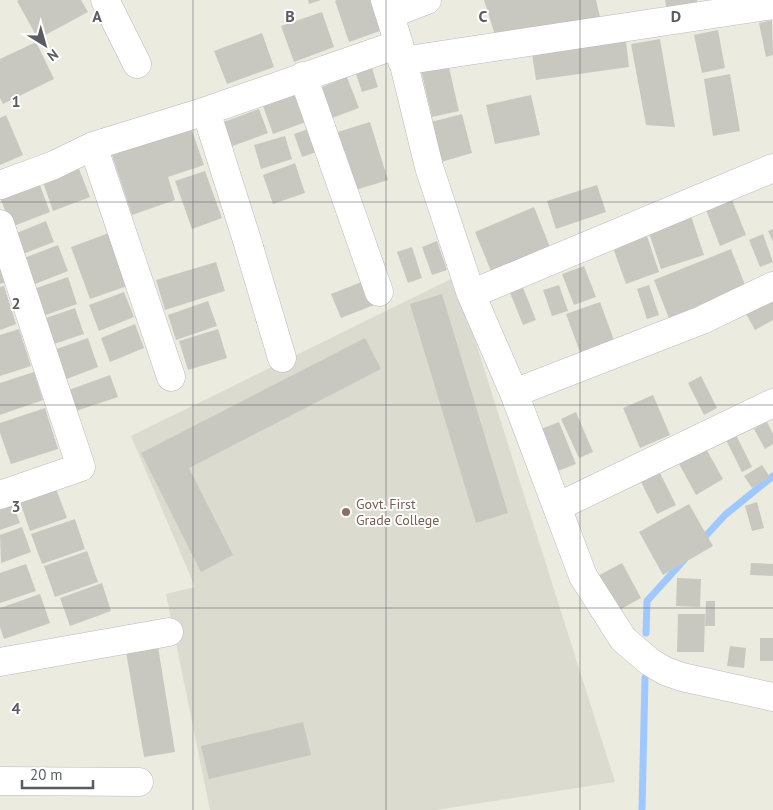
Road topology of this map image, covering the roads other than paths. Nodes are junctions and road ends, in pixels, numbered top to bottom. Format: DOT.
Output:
graph roads {
  1 [pos="105,0"];
  2 [pos="427,0"];
  3 [pos="773,5"];
  4 [pos="388,7"];
  5 [pos="400,52"];
  6 [pos="137,64"];
  7 [pos="302,76"];
  8 [pos="206,111"];
  9 [pos="93,146"];
  10 [pos="773,168"];
  11 [pos="0,185"];
  12 [pos="0,224"];
  13 [pos="773,286"];
  14 [pos="379,292"];
  15 [pos="472,294"];
  16 [pos="282,358"];
  17 [pos="171,377"];
  18 [pos="514,393"];
  19 [pos="773,403"];
  20 [pos="0,495"];
  21 [pos="557,507"];
  22 [pos="169,632"];
  23 [pos="0,662"];
  24 [pos="773,696"];
  25 [pos="0,780"];
  26 [pos="139,782"];
  1 -- 6 [label="street"];
  2 -- 4 [label="street"];
  3 -- 5 [label="street"];
  4 -- 5 [label="street"];
  5 -- 7 [label="street"];
  5 -- 15 [label="street"];
  7 -- 8 [label="street"];
  7 -- 14 [label="street"];
  8 -- 9 [label="street"];
  8 -- 16 [label="street"];
  9 -- 11 [label="street"];
  9 -- 17 [label="street"];
  10 -- 15 [label="street"];
  12 -- 20 [label="street"];
  13 -- 18 [label="street"];
  15 -- 18 [label="street"];
  18 -- 21 [label="street"];
  19 -- 21 [label="street"];
  21 -- 24 [label="street"];
  22 -- 23 [label="street"];
  25 -- 26 [label="street"];
}
